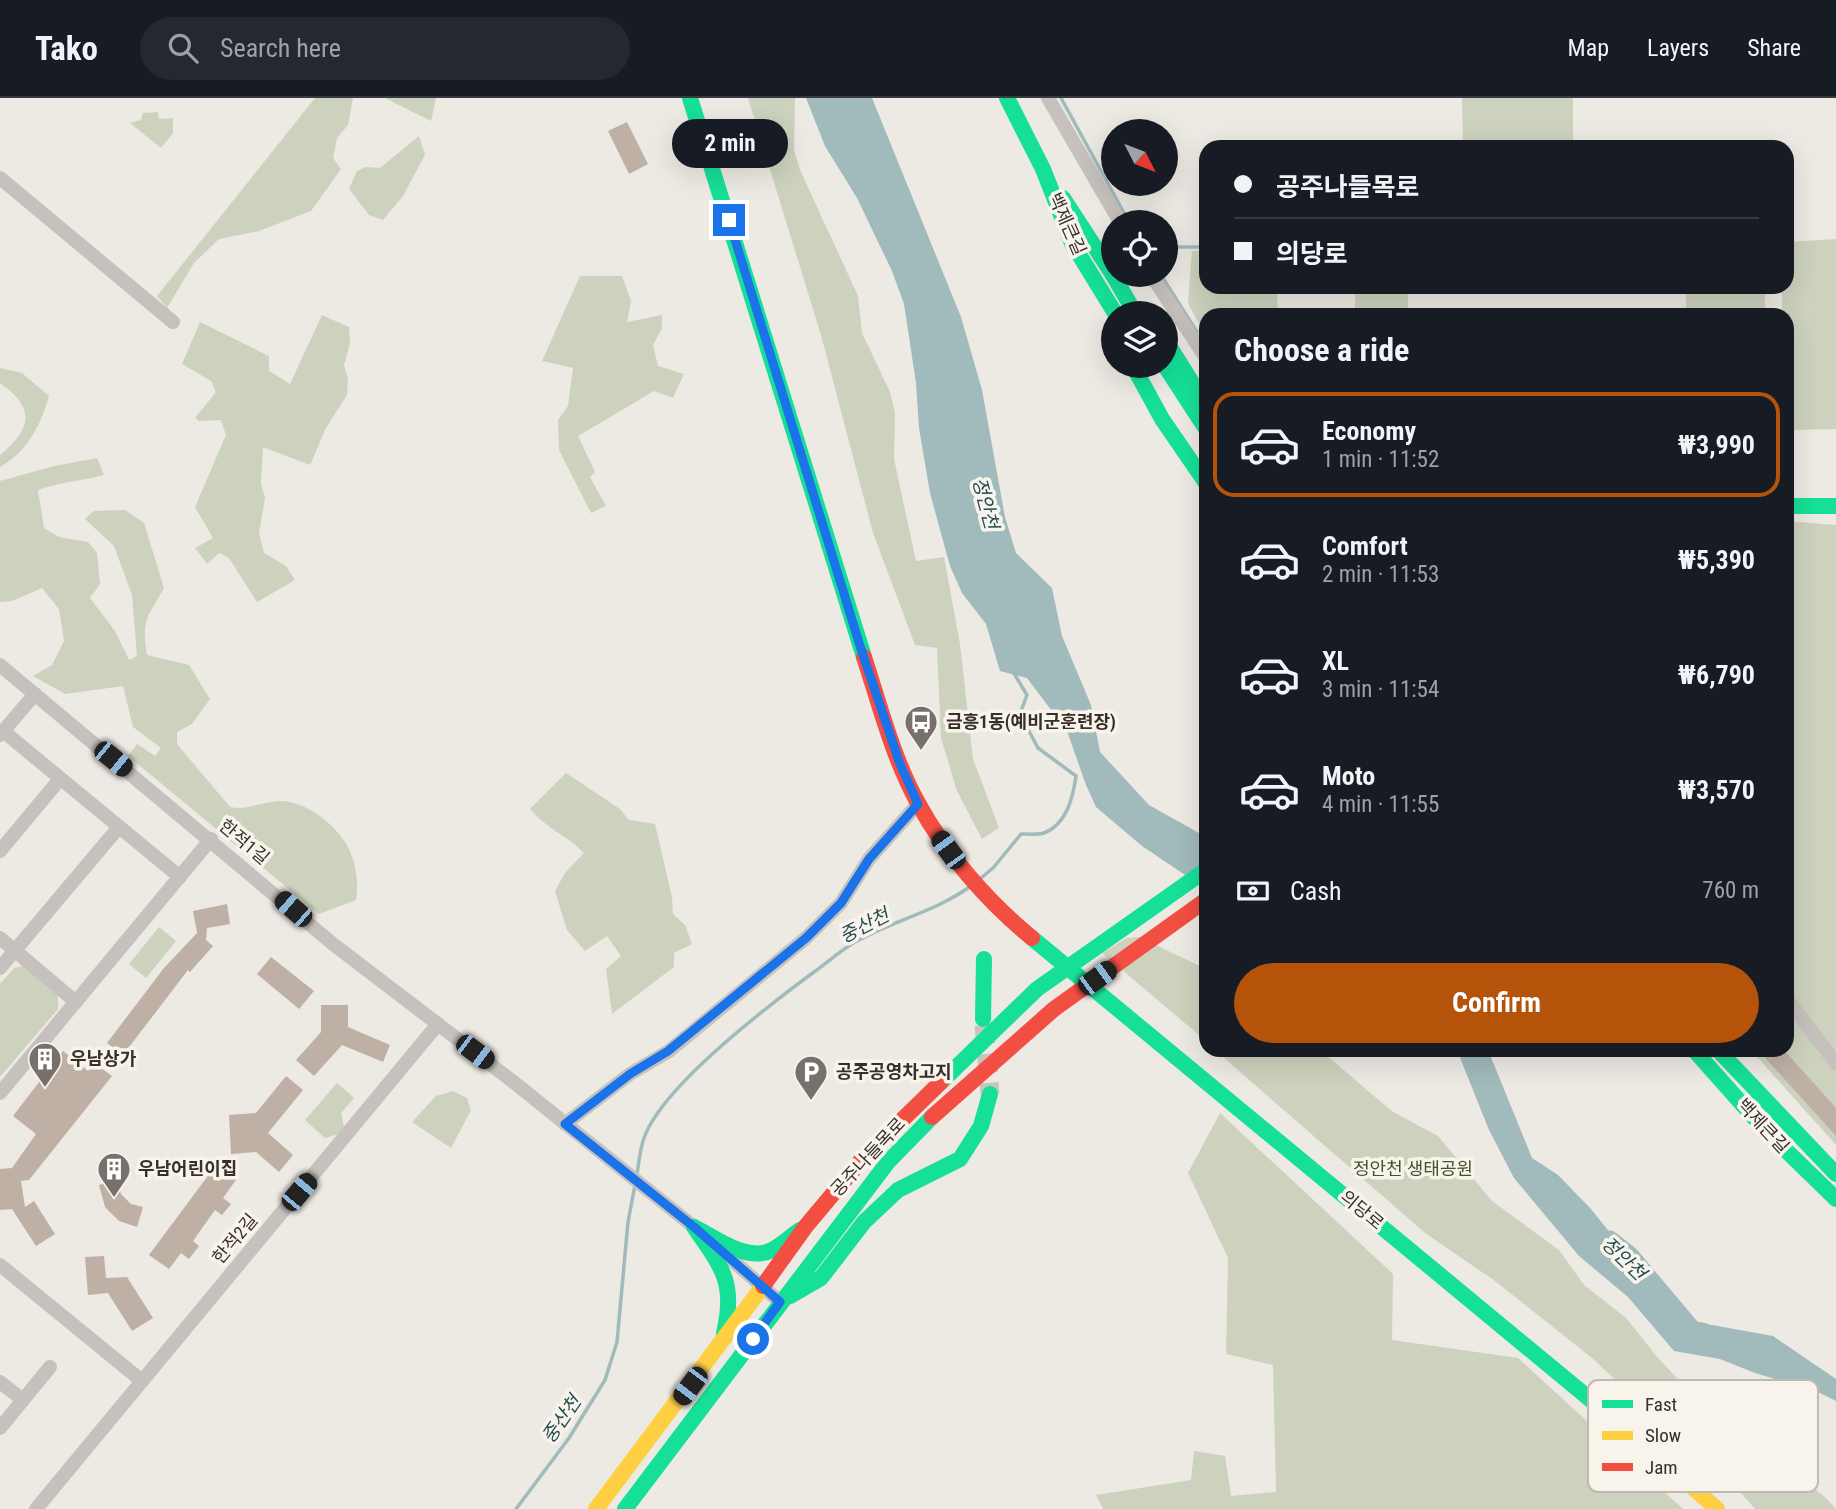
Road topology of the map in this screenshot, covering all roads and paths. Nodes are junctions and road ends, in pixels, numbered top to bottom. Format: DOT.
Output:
graph roads {
  1 [pos="690,98"];
  2 [pos="1007,98"];
  3 [pos="1048,98"];
  4 [pos="1043,169"];
  5 [pos="0,178"];
  6 [pos="1113,210"];
  7 [pos="1101,257"];
  8 [pos="1122,287"];
  9 [pos="1159,287"];
  10 [pos="1107,301"];
  11 [pos="1133,301"];
  12 [pos="173,322"];
  13 [pos="1199,347"];
  14 [pos="1178,360"];
  15 [pos="1140,378"];
  16 [pos="1152,378"];
  17 [pos="1173,378"];
  18 [pos="1199,394"];
  19 [pos="1199,418"];
  20 [pos="1199,450"];
  21 [pos="1199,473"];
  22 [pos="1794,506"];
  23 [pos="1836,506"];
  24 [pos="0,664"];
  25 [pos="34,694"];
  26 [pos="1,733"];
  27 [pos="61,779"];
  28 [pos="918,804"];
  29 [pos="120,827"];
  30 [pos="211,839"];
  31 [pos="0,851"];
  32 [pos="1199,875"];
  33 [pos="180,877"];
  34 [pos="1199,905"];
  35 [pos="0,938"];
  36 [pos="15,950"];
  37 [pos="984,959"];
  38 [pos="0,968"];
  39 [pos="76,1002"];
  40 [pos="1794,1008"];
  41 [pos="983,1019"];
  42 [pos="438,1024"];
  43 [pos="1684,1057"];
  44 [pos="1700,1057"];
  45 [pos="1725,1057"];
  46 [pos="1742,1057"];
  47 [pos="1836,1063"];
  48 [pos="0,1093"];
  49 [pos="990,1094"];
  50 [pos="565,1124"];
  51 [pos="1811,1148"];
  52 [pos="1800,1164"];
  53 [pos="1836,1174"];
  54 [pos="1836,1199"];
  55 [pos="806,1226"];
  56 [pos="694,1227"];
  57 [pos="0,1265"];
  58 [pos="763,1287"];
  59 [pos="780,1302"];
  60 [pos="721,1346"];
  61 [pos="50,1367"];
  62 [pos="142,1381"];
  63 [pos="0,1382"];
  64 [pos="1588,1398"];
  65 [pos="23,1400"];
  66 [pos="0,1428"];
  67 [pos="1698,1492"];
  68 [pos="36,1509"];
  69 [pos="596,1509"];
  70 [pos="625,1509"];
  71 [pos="1717,1509"];
  1 -- 28 [label="main road"];
  2 -- 4 [label="main road, 백제큰길"];
  3 -- 6 [label="street"];
  4 -- 7 [label="main road, 백제큰길"];
  4 -- 10 [label="main road, 백제큰길"];
  5 -- 12 [label="street"];
  8 -- 11 [label="main road"];
  9 -- 13 [label="street"];
  14 -- 18 [label="main road"];
  15 -- 21 [label="main road"];
  16 -- 20 [label="main road"];
  17 -- 19 [label="main road"];
  22 -- 23 [label="main road"];
  24 -- 25 [label="street, 한적1길"];
  25 -- 26 [label="street"];
  25 -- 30 [label="street, 한적1길"];
  26 -- 27 [label="street"];
  27 -- 29 [label="street"];
  27 -- 31 [label="street"];
  28 -- 50 [label="street"];
  28 -- 64 [label="main road, 의당로"];
  29 -- 33 [label="street"];
  29 -- 36 [label="street"];
  30 -- 33 [label="street"];
  30 -- 42 [label="street, 한적1길"];
  32 -- 55 [label="main road, 공주나들목로"];
  33 -- 39 [label="street"];
  34 -- 59 [label="main road, 공주나들목로"];
  35 -- 36 [label="street"];
  36 -- 38 [label="street"];
  36 -- 39 [label="street"];
  37 -- 41 [label="main road"];
  39 -- 48 [label="street"];
  40 -- 47 [label="street"];
  42 -- 50 [label="street, 한적1길"];
  42 -- 62 [label="street, 한적2길"];
  43 -- 52 [label="main road"];
  44 -- 52 [label="main road, 백제큰길"];
  45 -- 51 [label="main road, 백제큰길"];
  46 -- 51 [label="main road"];
  49 -- 59 [label="main road"];
  50 -- 56 [label="street, 한적1길"];
  51 -- 53 [label="main road, 백제큰길"];
  52 -- 54 [label="main road, 백제큰길"];
  55 -- 56 [label="main road"];
  55 -- 58 [label="main road, 공주나들목로"];
  56 -- 58 [label="street, 한적1길"];
  56 -- 60 [label="main road"];
  57 -- 62 [label="street"];
  58 -- 59 [label="street, 한적1길"];
  58 -- 60 [label="main road, 공주나들목로"];
  59 -- 70 [label="main road, 공주나들목로"];
  60 -- 69 [label="main road, 공주나들목로"];
  61 -- 65 [label="street"];
  62 -- 68 [label="street, 한적2길"];
  63 -- 65 [label="street"];
  65 -- 66 [label="street"];
  67 -- 71 [label="main road, 의당로"];
}
